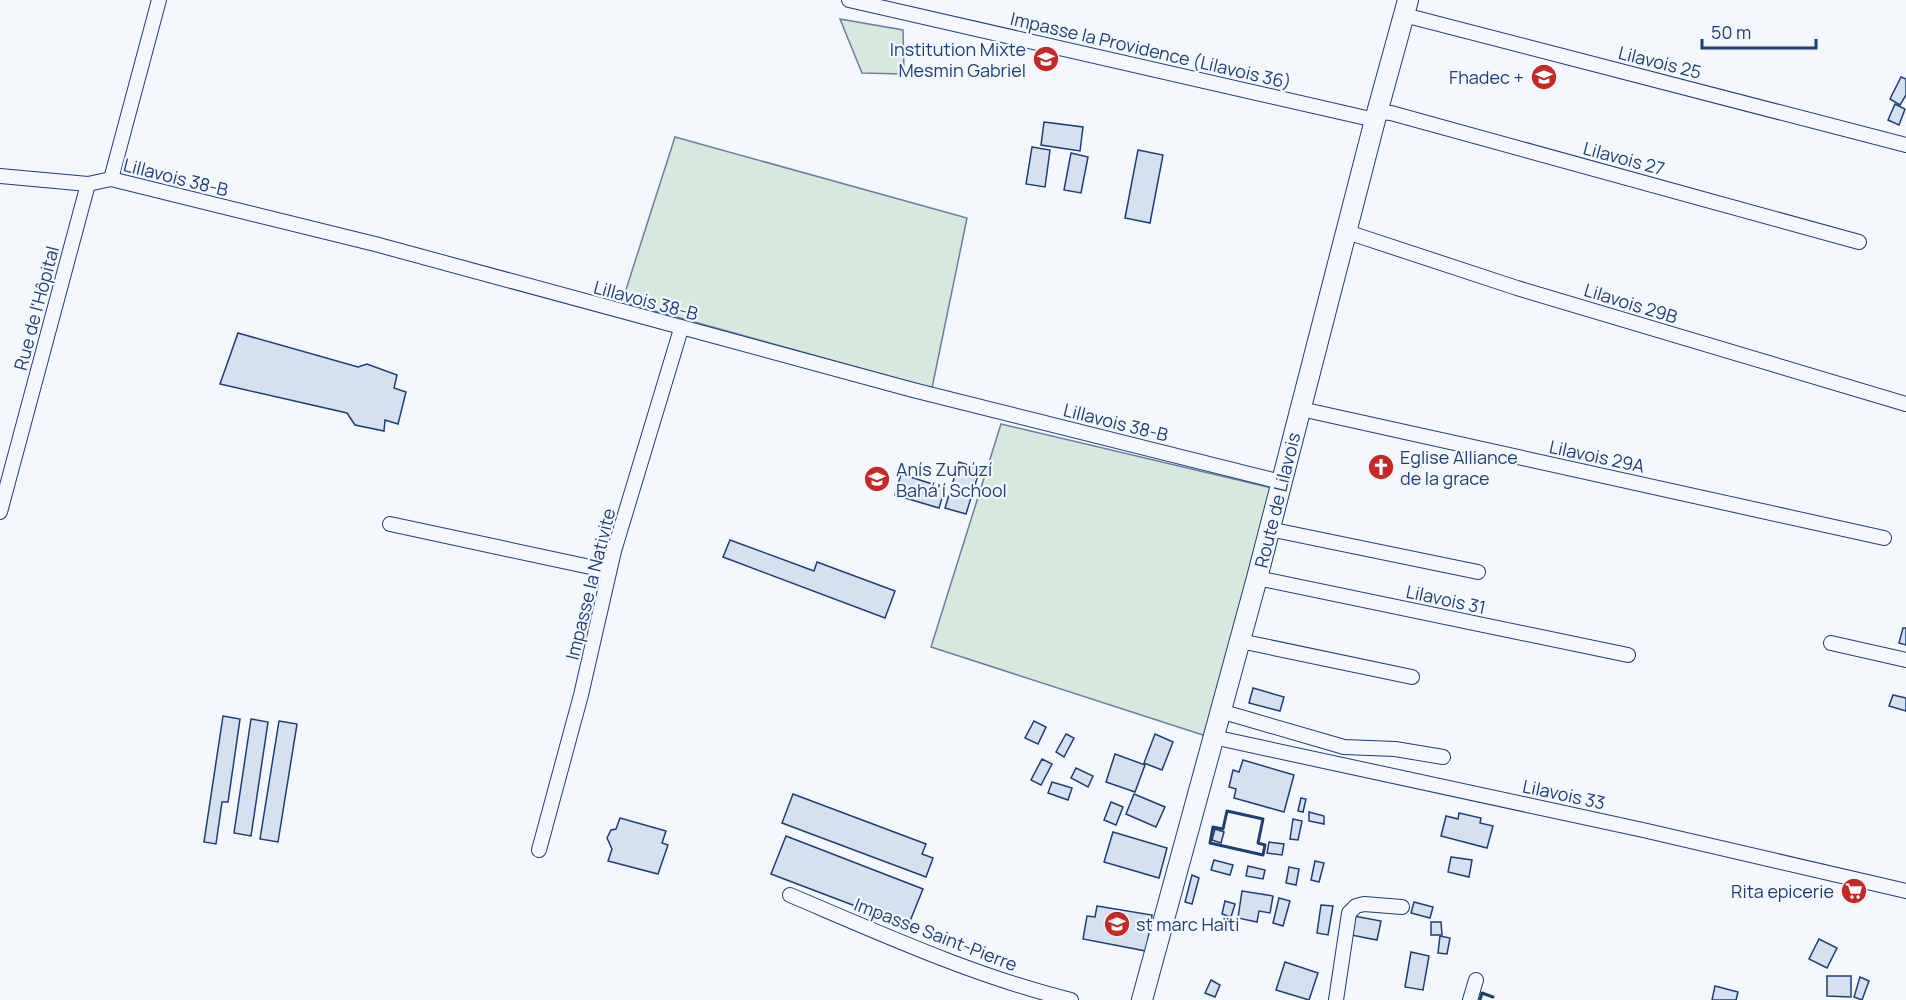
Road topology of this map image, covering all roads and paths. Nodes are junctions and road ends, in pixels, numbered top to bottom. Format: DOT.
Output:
graph roads {
  1 [pos="159,0"];
  2 [pos="849,0"];
  3 [pos="1406,8"];
  4 [pos="1377,116"];
  5 [pos="1906,145"];
  6 [pos="0,176"];
  7 [pos="111,179"];
  8 [pos="88,184"];
  9 [pos="1347,232"];
  10 [pos="1859,242"];
  11 [pos="681,328"];
  12 [pos="1906,404"];
  13 [pos="1301,409"];
  14 [pos="1281,482"];
  15 [pos="2,497"];
  16 [pos="0,512"];
  17 [pos="390,524"];
  18 [pos="1269,529"];
  19 [pos="1884,538"];
  20 [pos="609,571"];
  21 [pos="1478,572"];
  22 [pos="1257,578"];
  23 [pos="1240,640"];
  24 [pos="1831,643"];
  25 [pos="1628,655"];
  26 [pos="1906,660"];
  27 [pos="1412,677"];
  28 [pos="1220,711"];
  29 [pos="1213,737"];
  30 [pos="1443,757"];
  31 [pos="539,850"];
  32 [pos="1906,891"];
  33 [pos="790,895"];
  34 [pos="1402,907"];
  35 [pos="1476,980"];
  36 [pos="1071,1000"];
  37 [pos="1142,1000"];
  38 [pos="1336,1000"];
  39 [pos="1470,1000"];
  1 -- 7 [label="street"];
  2 -- 4 [label="street, Impasse la Providence (Lilavois 36)"];
  3 -- 4 [label="main road, Route de Lilavois"];
  3 -- 5 [label="street, Lilavois 25"];
  4 -- 9 [label="main road, Route de Lilavois"];
  4 -- 10 [label="street, Lilavois 27"];
  6 -- 8 [label="street, Lillavois 38-B"];
  7 -- 8 [label="street, Lillavois 38-B"];
  7 -- 11 [label="street, Lillavois 38-B"];
  8 -- 15 [label="street, Rue de l'Hôpital"];
  9 -- 12 [label="street, Lilavois 29B"];
  9 -- 13 [label="main road, Route de Lilavois"];
  11 -- 14 [label="street, Lillavois 38-B"];
  11 -- 20 [label="street, Impasse la Nativite"];
  13 -- 14 [label="main road, Route de Lilavois"];
  13 -- 19 [label="street, Lilavois 29A"];
  14 -- 18 [label="main road, Route de Lilavois"];
  15 -- 16 [label="street, Rue de l'Hôpital"];
  17 -- 20 [label="street"];
  18 -- 21 [label="street"];
  18 -- 22 [label="main road, Route de Lilavois"];
  20 -- 31 [label="street, Impasse la Nativite"];
  22 -- 23 [label="main road, Route de Lilavois"];
  22 -- 25 [label="street, Lilavois 31"];
  23 -- 27 [label="street"];
  23 -- 28 [label="main road, Route de Lilavois"];
  24 -- 26 [label="street"];
  28 -- 29 [label="main road, Route de Lilavois"];
  28 -- 30 [label="street"];
  29 -- 32 [label="street, Lilavois 33"];
  29 -- 37 [label="main road, Route de Lilavois"];
  33 -- 36 [label="street, Impasse Saint-Pierre"];
  34 -- 38 [label="street"];
  35 -- 39 [label="street"];
}
